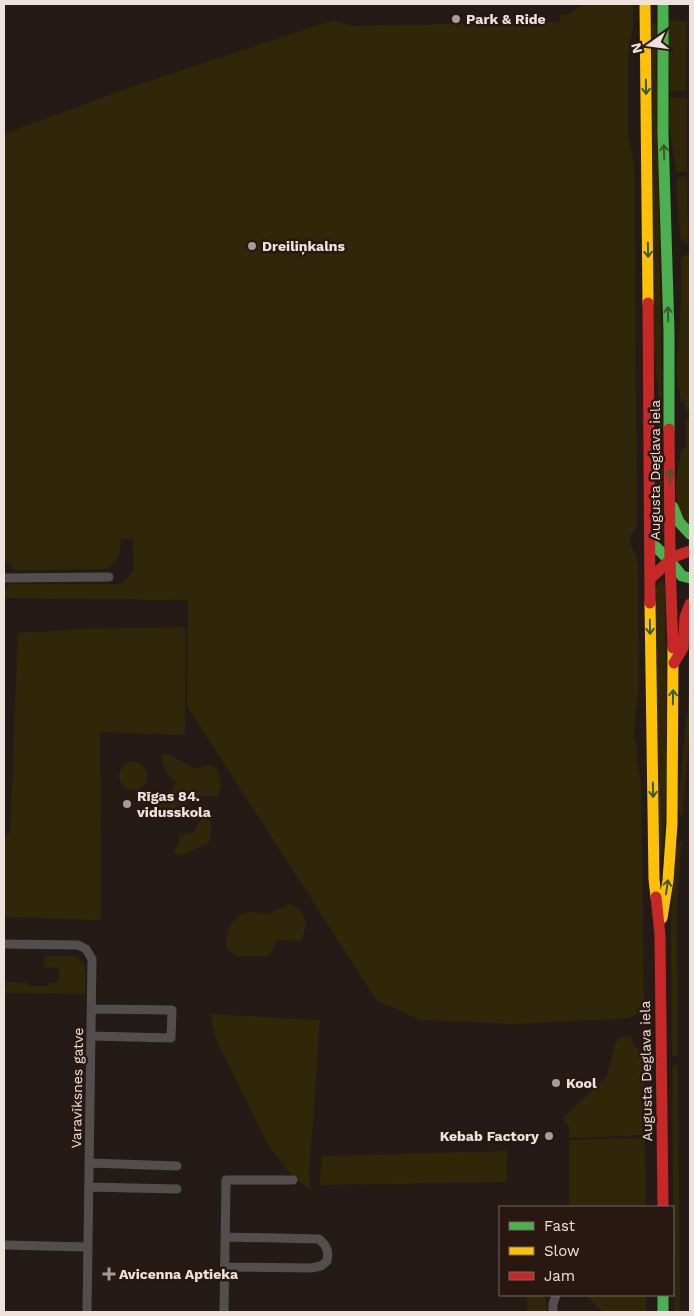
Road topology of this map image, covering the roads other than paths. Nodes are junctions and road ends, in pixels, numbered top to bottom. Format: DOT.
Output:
graph roads {
  1 [pos="646,4"];
  2 [pos="663,4"];
  3 [pos="670,495"];
  4 [pos="690,534"];
  5 [pos="650,541"];
  6 [pos="690,550"];
  7 [pos="670,561"];
  8 [pos="109,577"];
  9 [pos="4,578"];
  10 [pos="690,578"];
  11 [pos="650,579"];
  12 [pos="690,604"];
  13 [pos="673,665"];
  14 [pos="660,935"];
  15 [pos="4,944"];
  16 [pos="92,1009"];
  17 [pos="91,1036"];
  18 [pos="90,1163"];
  19 [pos="177,1166"];
  20 [pos="292,1180"];
  21 [pos="89,1188"];
  22 [pos="176,1189"];
  23 [pos="663,1206"];
  24 [pos="225,1237"];
  25 [pos="4,1246"];
  26 [pos="87,1247"];
  27 [pos="225,1266"];
  28 [pos="556,1296"];
  29 [pos="663,1296"];
  30 [pos="87,1312"];
  31 [pos="224,1312"];
  32 [pos="553,1312"];
  33 [pos="663,1312"];
  1 -- 5 [label="main road, Augusta Deglava iela, one-way"];
  3 -- 2 [label="main road, Augusta Deglava iela, one-way"];
  3 -- 4 [label="main road"];
  3 -- 7 [label="main road, Augusta Deglava iela"];
  5 -- 7 [label="main road"];
  5 -- 11 [label="main road, Augusta Deglava iela"];
  6 -- 7 [label="main road"];
  7 -- 10 [label="main road"];
  7 -- 11 [label="main road"];
  7 -- 13 [label="main road, Augusta Deglava iela"];
  8 -- 9 [label="street"];
  11 -- 14 [label="main road, Augusta Deglava iela, one-way"];
  12 -- 13 [label="main road"];
  14 -- 13 [label="main road, Augusta Deglava iela, one-way"];
  14 -- 23 [label="main road, Augusta Deglava iela"];
  15 -- 16 [label="street, Varavīksnes gatve"];
  16 -- 17 [label="street, Varavīksnes gatve"];
  16 -- 17 [label="street"];
  17 -- 18 [label="street, Varavīksnes gatve"];
  18 -- 19 [label="street"];
  18 -- 21 [label="street, Varavīksnes gatve"];
  20 -- 24 [label="street"];
  21 -- 22 [label="street"];
  21 -- 26 [label="street, Varavīksnes gatve"];
  24 -- 27 [label="street"];
  24 -- 27 [label="street"];
  25 -- 26 [label="street"];
  26 -- 30 [label="street, Varavīksnes gatve"];
  27 -- 31 [label="street"];
  28 -- 32 [label="street"];
  29 -- 33 [label="main road"];
}
